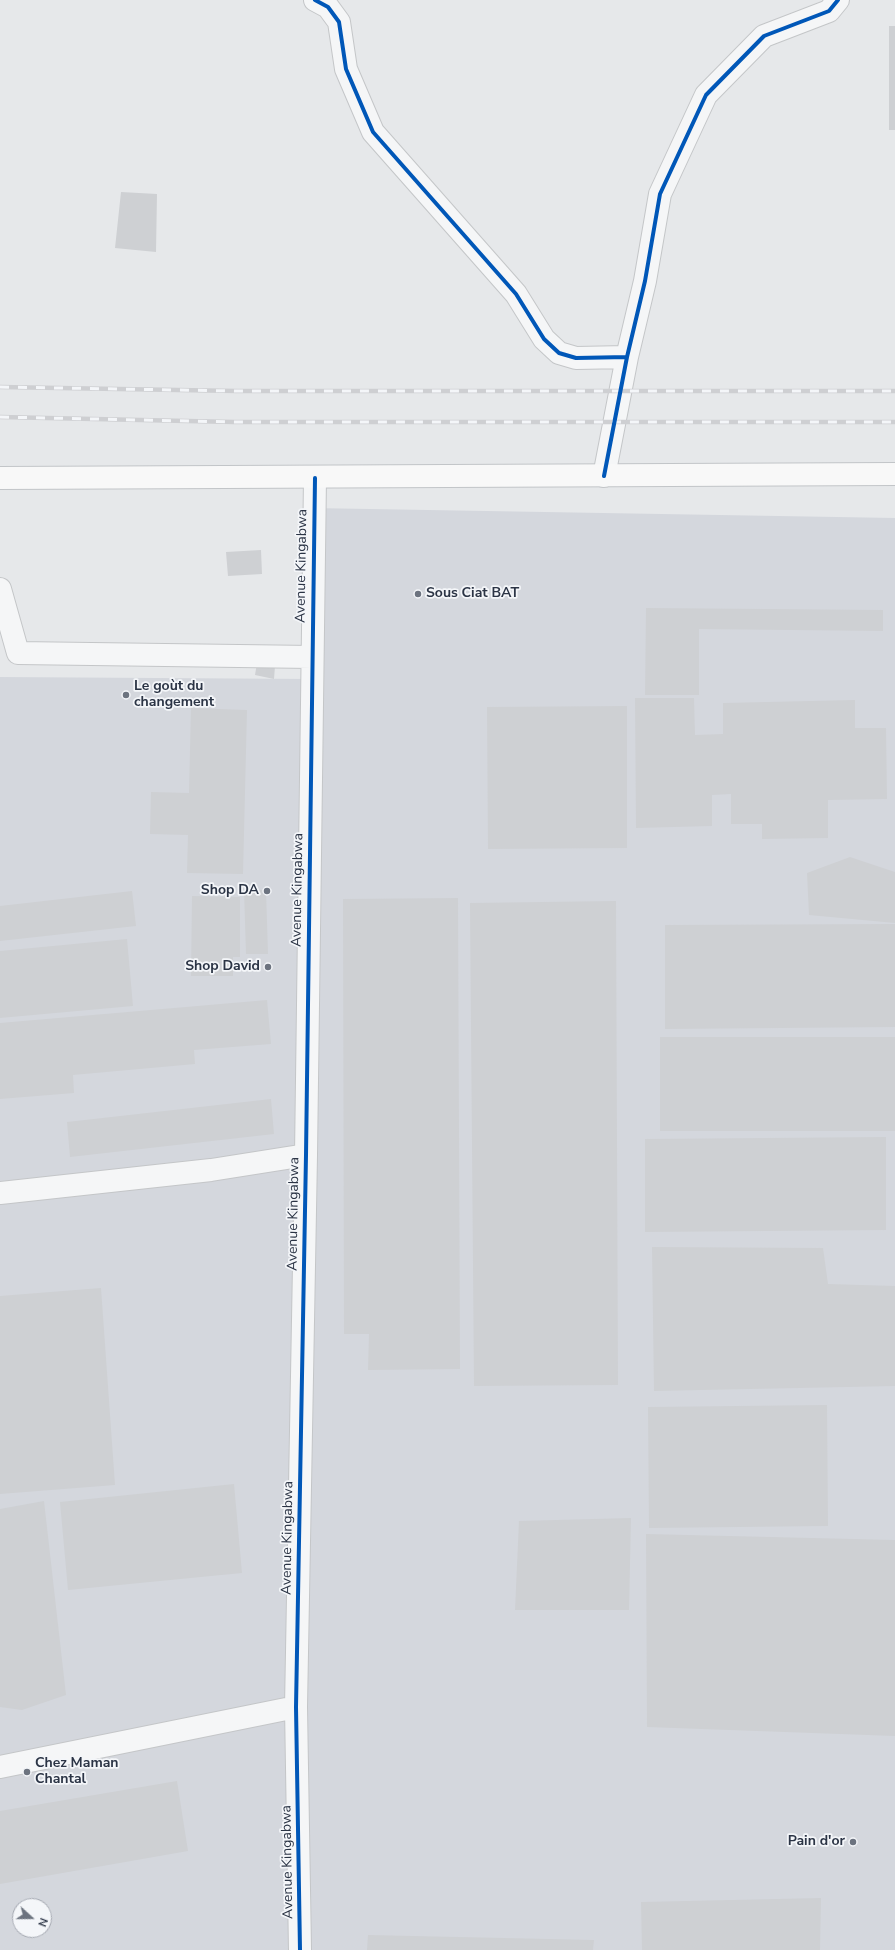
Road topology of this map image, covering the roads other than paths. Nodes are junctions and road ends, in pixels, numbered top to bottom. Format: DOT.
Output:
graph roads {
  1 [pos="315,0"];
  2 [pos="838,0"];
  3 [pos="627,357"];
  4 [pos="895,474"];
  5 [pos="604,476"];
  6 [pos="0,478"];
  7 [pos="315,478"];
  8 [pos="0,589"];
  9 [pos="312,657"];
  10 [pos="306,1155"];
  11 [pos="0,1193"];
  12 [pos="296,1707"];
  13 [pos="0,1767"];
  14 [pos="300,1950"];
  1 -- 3 [label="street"];
  2 -- 3 [label="street"];
  3 -- 5 [label="street"];
  4 -- 5 [label="main road"];
  5 -- 7 [label="main road"];
  6 -- 7 [label="main road"];
  7 -- 9 [label="street, Avenue Kingabwa"];
  8 -- 9 [label="street"];
  9 -- 10 [label="street, Avenue Kingabwa"];
  10 -- 11 [label="street"];
  10 -- 12 [label="street, Avenue Kingabwa"];
  12 -- 13 [label="street"];
  12 -- 14 [label="street, Avenue Kingabwa"];
}
